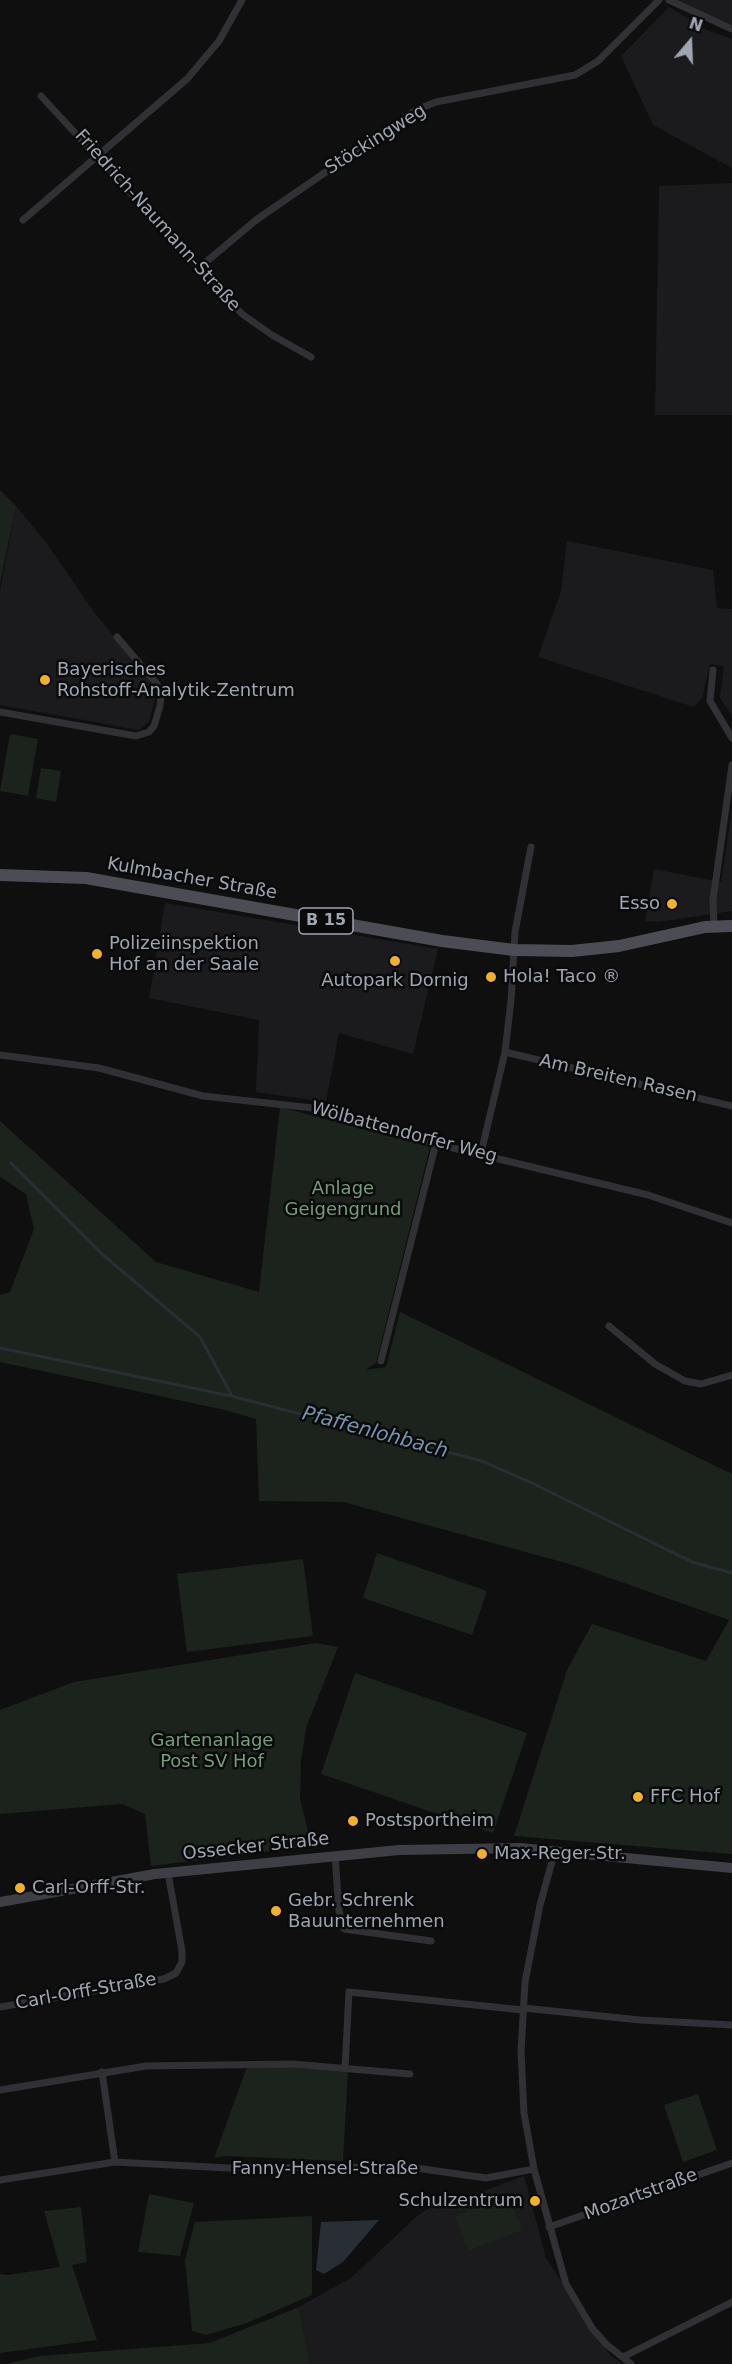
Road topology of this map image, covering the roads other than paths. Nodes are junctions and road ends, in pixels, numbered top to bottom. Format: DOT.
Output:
graph roads {
  1 [pos="242,0"];
  2 [pos="658,0"];
  3 [pos="669,0"];
  4 [pos="732,29"];
  5 [pos="41,96"];
  6 [pos="99,155"];
  7 [pos="23,220"];
  8 [pos="200,267"];
  9 [pos="311,357"];
  10 [pos="117,637"];
  11 [pos="712,670"];
  12 [pos="0,712"];
  13 [pos="732,738"];
  14 [pos="732,765"];
  15 [pos="531,847"];
  16 [pos="0,875"];
  17 [pos="714,926"];
  18 [pos="732,926"];
  19 [pos="514,950"];
  20 [pos="505,1052"];
  21 [pos="0,1055"];
  22 [pos="732,1106"];
  23 [pos="436,1143"];
  24 [pos="481,1153"];
  25 [pos="732,1223"];
  26 [pos="609,1326"];
  27 [pos="381,1361"];
  28 [pos="732,1375"];
  29 [pos="555,1851"];
  30 [pos="335,1855"];
  31 [pos="732,1868"];
  32 [pos="168,1873"];
  33 [pos="0,1902"];
  34 [pos="431,1941"];
  35 [pos="0,2007"];
  36 [pos="523,2009"];
  37 [pos="732,2025"];
  38 [pos="345,2068"];
  39 [pos="102,2072"];
  40 [pos="410,2074"];
  41 [pos="0,2090"];
  42 [pos="116,2162"];
  43 [pos="732,2163"];
  44 [pos="534,2169"];
  45 [pos="0,2180"];
  46 [pos="549,2227"];
  47 [pos="732,2302"];
  48 [pos="623,2357"];
  49 [pos="631,2364"];
  1 -- 6 [label="street"];
  2 -- 8 [label="street, Stöckingweg"];
  3 -- 4 [label="street"];
  5 -- 6 [label="street, Friedrich-Naumann-Straße"];
  6 -- 7 [label="street"];
  6 -- 8 [label="street, Friedrich-Naumann-Straße"];
  8 -- 9 [label="street, Friedrich-Naumann-Straße"];
  10 -- 12 [label="street"];
  11 -- 13 [label="street"];
  14 -- 17 [label="street"];
  15 -- 19 [label="street"];
  16 -- 19 [label="main road, Kulmbacher Straße / B 15"];
  17 -- 18 [label="main road, Kulmbacher Straße / B 15"];
  17 -- 19 [label="main road, Kulmbacher Straße / B 15"];
  19 -- 20 [label="street"];
  20 -- 22 [label="street, Am Breiten Rasen"];
  20 -- 24 [label="street"];
  21 -- 23 [label="street, Wölbattendorfer Weg"];
  23 -- 24 [label="street, Wölbattendorfer Weg"];
  23 -- 27 [label="street"];
  24 -- 25 [label="street, Wölbattendorfer Weg"];
  26 -- 28 [label="street"];
  29 -- 30 [label="street, Ossecker Straße"];
  29 -- 31 [label="street, Ossecker Straße"];
  29 -- 36 [label="street"];
  30 -- 32 [label="street, Ossecker Straße"];
  30 -- 34 [label="street"];
  32 -- 33 [label="street, Ossecker Straße"];
  32 -- 35 [label="street, Carl-Orff-Straße"];
  36 -- 37 [label="street"];
  36 -- 38 [label="street"];
  36 -- 44 [label="street"];
  38 -- 39 [label="street"];
  38 -- 40 [label="street"];
  39 -- 41 [label="street"];
  39 -- 42 [label="street"];
  42 -- 44 [label="street, Fanny-Hensel-Straße"];
  42 -- 45 [label="street, Fanny-Hensel-Straße"];
  43 -- 46 [label="street, Mozartstraße"];
  44 -- 46 [label="street"];
  46 -- 48 [label="street"];
  47 -- 48 [label="street"];
  48 -- 49 [label="street"];
}
